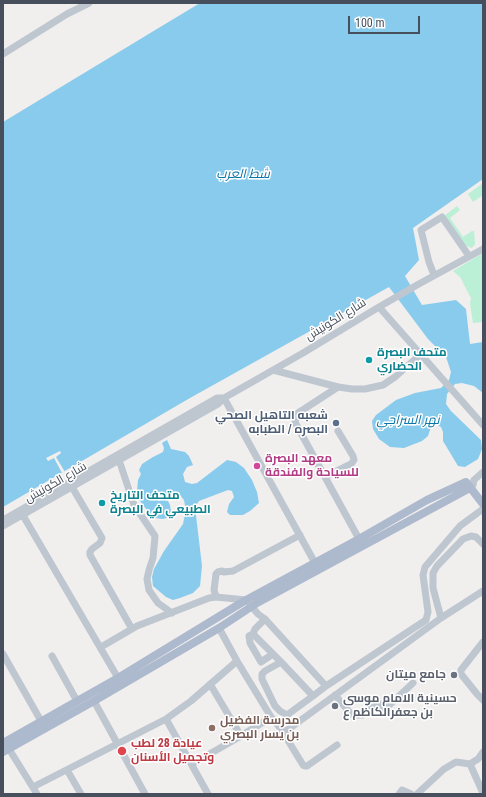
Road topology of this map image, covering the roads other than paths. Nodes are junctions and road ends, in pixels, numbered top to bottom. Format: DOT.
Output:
graph roads {
  1 [pos="89,3"];
  2 [pos="3,54"];
  3 [pos="483,249"];
  4 [pos="469,256"];
  5 [pos="434,275"];
  6 [pos="379,307"];
  7 [pos="421,354"];
  8 [pos="273,370"];
  9 [pos="338,387"];
  10 [pos="224,398"];
  11 [pos="483,425"];
  12 [pos="338,431"];
  13 [pos="118,460"];
  14 [pos="483,472"];
  15 [pos="325,477"];
  16 [pos="470,484"];
  17 [pos="72,487"];
  18 [pos="483,504"];
  19 [pos="483,509"];
  20 [pos="22,512"];
  21 [pos="3,520"];
  22 [pos="3,526"];
  23 [pos="300,535"];
  24 [pos="359,538"];
  25 [pos="483,544"];
  26 [pos="315,563"];
  27 [pos="483,590"];
  28 [pos="216,597"];
  29 [pos="248,603"];
  30 [pos="172,613"];
  31 [pos="441,618"];
  32 [pos="214,619"];
  33 [pos="265,619"];
  34 [pos="219,628"];
  35 [pos="132,629"];
  36 [pos="253,634"];
  37 [pos="483,642"];
  38 [pos="101,646"];
  39 [pos="3,654"];
  40 [pos="273,654"];
  41 [pos="52,656"];
  42 [pos="237,661"];
  43 [pos="281,662"];
  44 [pos="118,678"];
  45 [pos="413,683"];
  46 [pos="210,684"];
  47 [pos="326,686"];
  48 [pos="335,695"];
  49 [pos="313,696"];
  50 [pos="92,698"];
  51 [pos="483,700"];
  52 [pos="77,701"];
  53 [pos="271,717"];
  54 [pos="166,719"];
  55 [pos="41,721"];
  56 [pos="282,729"];
  57 [pos="241,736"];
  58 [pos="4,741"];
  59 [pos="117,744"];
  60 [pos="337,744"];
  61 [pos="6,751"];
  62 [pos="483,752"];
  63 [pos="192,764"];
  64 [pos="470,764"];
  65 [pos="67,770"];
  66 [pos="33,787"];
  67 [pos="483,793"];
  68 [pos="37,794"];
  69 [pos="81,794"];
  70 [pos="145,794"];
  71 [pos="208,794"];
  72 [pos="399,794"];
  73 [pos="411,794"];
  74 [pos="417,794"];
  1 -- 2 [label="street"];
  3 -- 4 [label="street"];
  4 -- 5 [label="street"];
  4 -- 5 [label="street"];
  5 -- 6 [label="street"];
  6 -- 7 [label="street, شارع الكونيش"];
  6 -- 8 [label="street, شارع الكونيش"];
  7 -- 9 [label="street"];
  7 -- 11 [label="street, شارع الكونيش"];
  8 -- 9 [label="street"];
  8 -- 10 [label="street, شارع الكونيش"];
  9 -- 15 [label="street"];
  10 -- 13 [label="street, شارع الكونيش"];
  10 -- 20 [label="street, شارع الكونيش"];
  10 -- 23 [label="street"];
  12 -- 15 [label="street"];
  13 -- 17 [label="street, شارع الكونيش"];
  13 -- 30 [label="street"];
  14 -- 16 [label="street"];
  15 -- 24 [label="street"];
  16 -- 18 [label="main road"];
  16 -- 24 [label="main road"];
  16 -- 29 [label="main road"];
  17 -- 20 [label="street, شارع الكونيش"];
  17 -- 35 [label="street"];
  19 -- 47 [label="street"];
  20 -- 21 [label="street, شارع الكونيش"];
  20 -- 22 [label="street, شارع الكونيش"];
  20 -- 38 [label="street"];
  23 -- 26 [label="street"];
  23 -- 28 [label="street"];
  24 -- 26 [label="main road"];
  25 -- 31 [label="street"];
  26 -- 29 [label="main road"];
  27 -- 31 [label="street"];
  28 -- 29 [label="street"];
  28 -- 30 [label="street"];
  29 -- 32 [label="main road"];
  29 -- 33 [label="street"];
  29 -- 34 [label="main road"];
  30 -- 35 [label="street"];
  31 -- 48 [label="street"];
  32 -- 34 [label="main road"];
  32 -- 44 [label="main road"];
  33 -- 36 [label="street"];
  33 -- 47 [label="street"];
  34 -- 42 [label="street"];
  34 -- 50 [label="main road"];
  35 -- 38 [label="street"];
  36 -- 40 [label="street"];
  36 -- 40 [label="street"];
  37 -- 51 [label="street"];
  38 -- 44 [label="street"];
  39 -- 55 [label="street"];
  40 -- 43 [label="street"];
  41 -- 52 [label="street"];
  42 -- 46 [label="street"];
  42 -- 53 [label="street"];
  43 -- 49 [label="street"];
  43 -- 49 [label="street"];
  44 -- 50 [label="main road"];
  45 -- 48 [label="street"];
  46 -- 54 [label="street"];
  46 -- 57 [label="street"];
  47 -- 49 [label="street"];
  48 -- 56 [label="street"];
  50 -- 52 [label="main road"];
  50 -- 59 [label="street"];
  50 -- 61 [label="main road"];
  52 -- 55 [label="main road"];
  53 -- 56 [label="street"];
  53 -- 57 [label="street"];
  54 -- 59 [label="street"];
  54 -- 63 [label="street"];
  55 -- 58 [label="main road"];
  56 -- 60 [label="street"];
  57 -- 63 [label="street"];
  58 -- 61 [label="main road"];
  59 -- 65 [label="street"];
  59 -- 70 [label="street"];
  61 -- 66 [label="street"];
  62 -- 64 [label="street"];
  63 -- 71 [label="street"];
  64 -- 67 [label="street"];
  64 -- 74 [label="street"];
  65 -- 66 [label="street"];
  65 -- 69 [label="street"];
  66 -- 68 [label="street"];
  72 -- 73 [label="street"];
}
